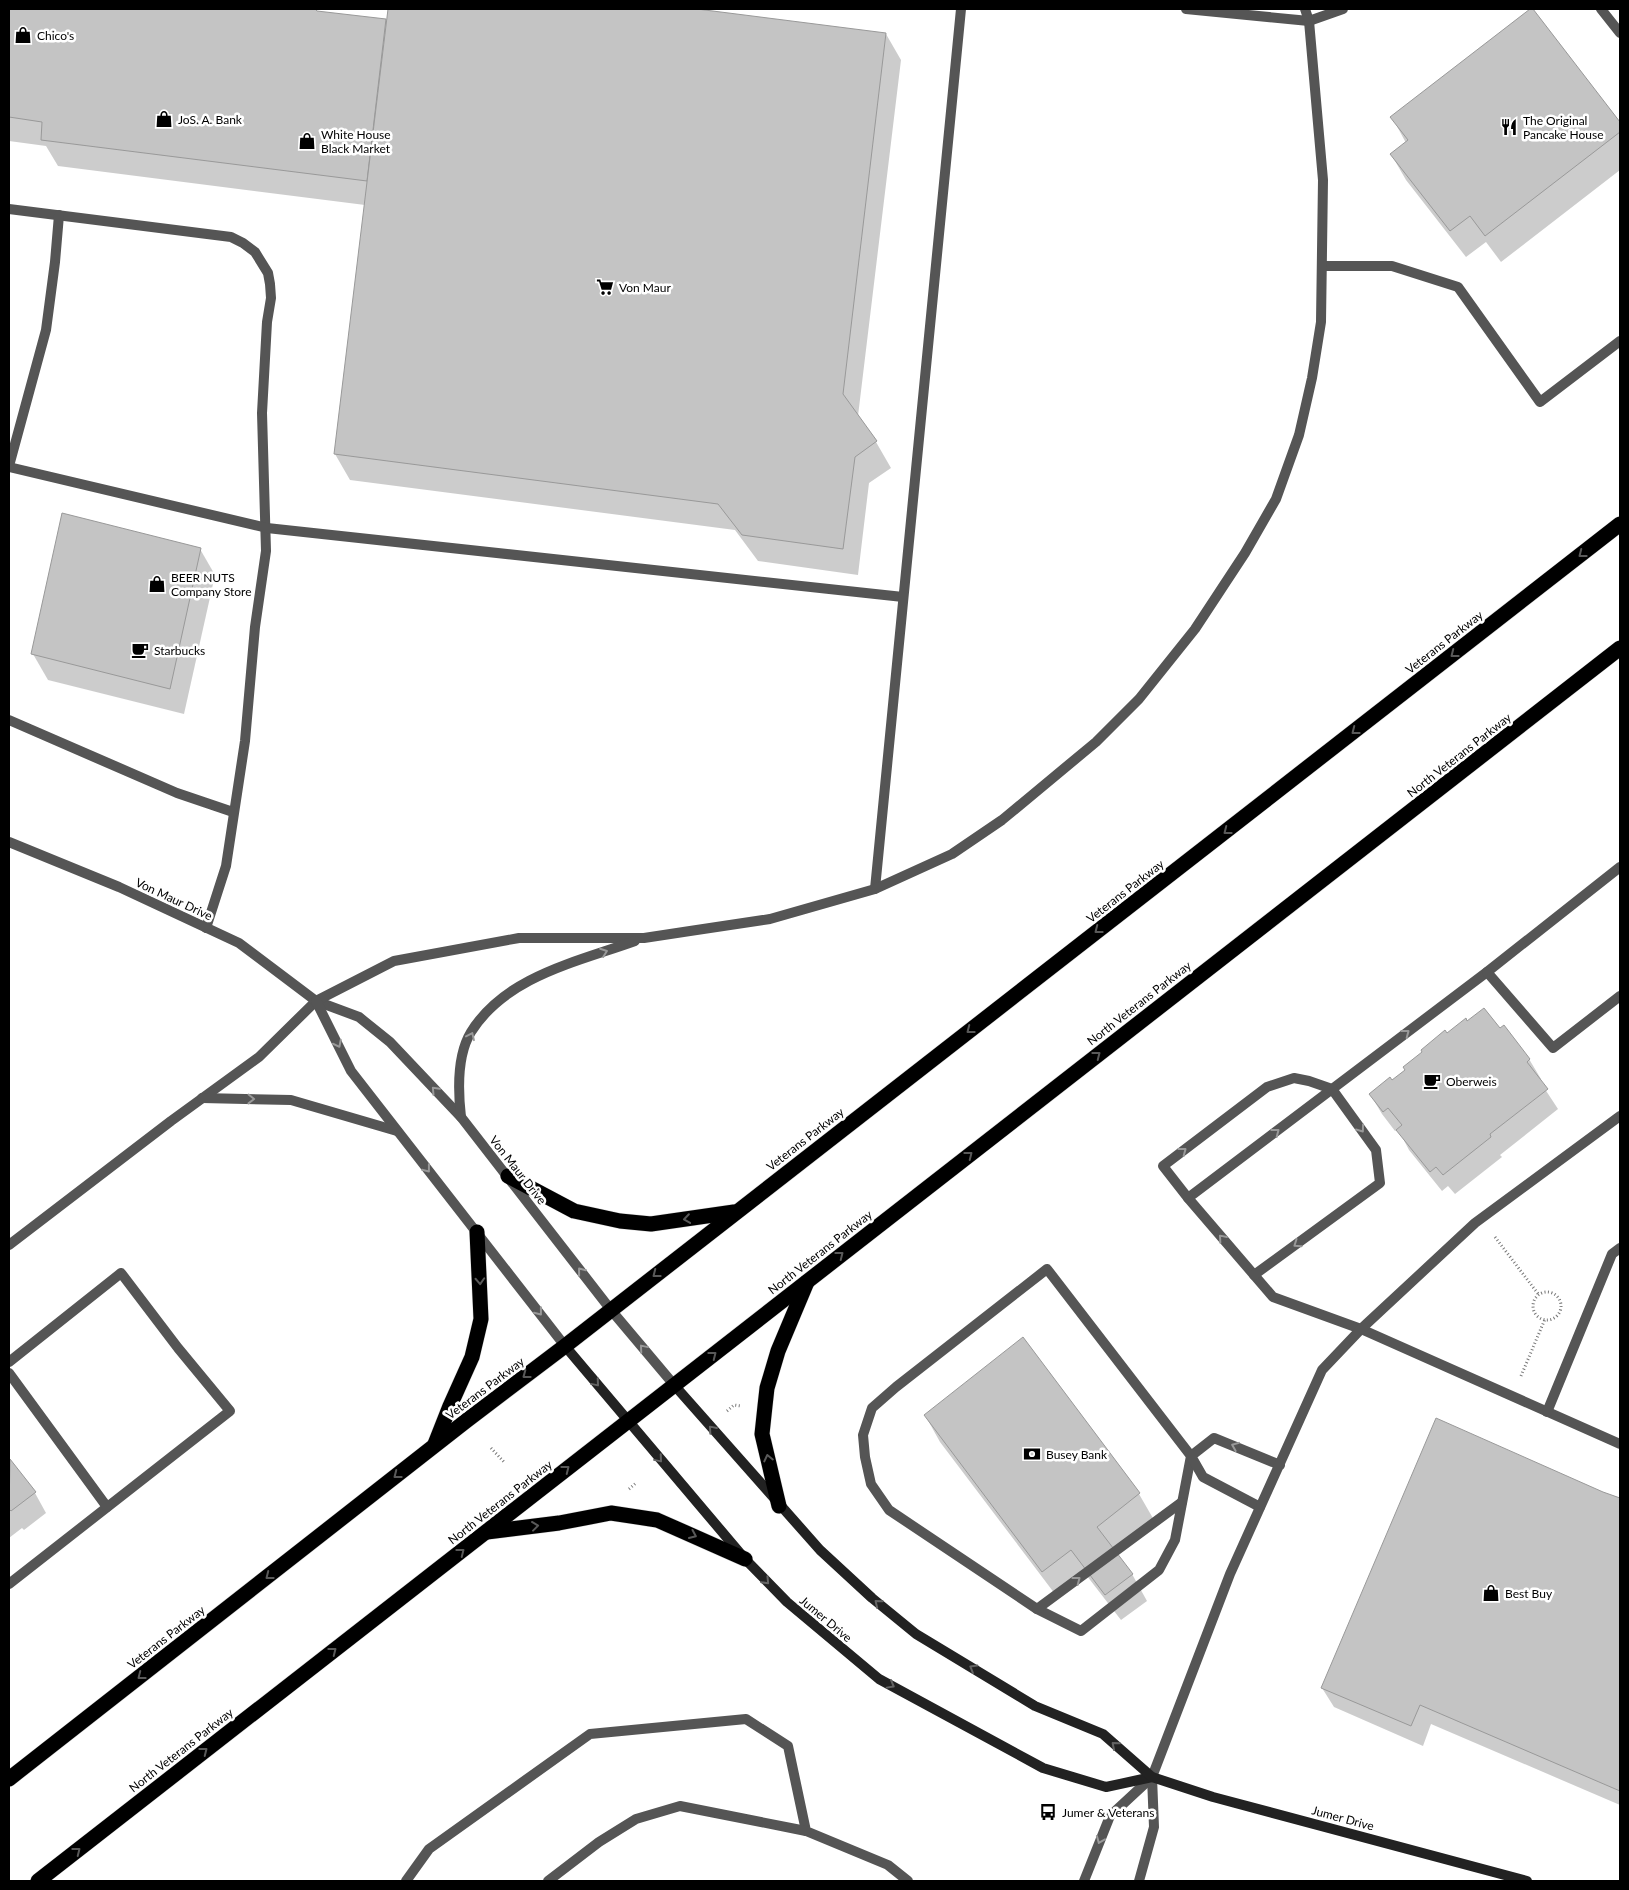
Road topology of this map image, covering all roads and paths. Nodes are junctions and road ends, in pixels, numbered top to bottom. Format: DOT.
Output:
graph roads {
  1 [pos="961,9"];
  2 [pos="1186,9"];
  3 [pos="1305,9"];
  4 [pos="1343,9"];
  5 [pos="1601,9"];
  6 [pos="1308,21"];
  7 [pos="1620,33"];
  8 [pos="9,209"];
  9 [pos="59,216"];
  10 [pos="1322,266"];
  11 [pos="1620,341"];
  12 [pos="9,466"];
  13 [pos="1620,524"];
  14 [pos="267,528"];
  15 [pos="903,598"];
  16 [pos="1620,648"];
  17 [pos="9,720"];
  18 [pos="233,812"];
  19 [pos="9,842"];
  20 [pos="1620,867"];
  21 [pos="875,889"];
  22 [pos="206,928"];
  23 [pos="644,938"];
  24 [pos="1487,972"];
  25 [pos="1620,996"];
  26 [pos="316,1001"];
  27 [pos="1332,1089"];
  28 [pos="202,1098"];
  29 [pos="1620,1116"];
  30 [pos="461,1118"];
  31 [pos="397,1130"];
  32 [pos="508,1176"];
  33 [pos="1188,1198"];
  34 [pos="736,1212"];
  35 [pos="1481,1219"];
  36 [pos="477,1232"];
  37 [pos="9,1245"];
  38 [pos="1620,1248"];
  39 [pos="1254,1275"];
  40 [pos="807,1281"];
  41 [pos="1539,1294"];
  42 [pos="611,1310"];
  43 [pos="1545,1319"];
  44 [pos="1361,1330"];
  45 [pos="565,1346"];
  46 [pos="9,1362"];
  47 [pos="9,1372"];
  48 [pos="674,1386"];
  49 [pos="1513,1396"];
  50 [pos="744,1406"];
  51 [pos="726,1412"];
  52 [pos="1548,1412"];
  53 [pos="628,1421"];
  54 [pos="1620,1444"];
  55 [pos="435,1445"];
  56 [pos="491,1448"];
  57 [pos="1192,1456"];
  58 [pos="504,1462"];
  59 [pos="1280,1465"];
  60 [pos="1182,1502"];
  61 [pos="779,1506"];
  62 [pos="107,1507"];
  63 [pos="1260,1507"];
  64 [pos="487,1532"];
  65 [pos="745,1559"];
  66 [pos="9,1584"];
  67 [pos="1037,1609"];
  68 [pos="1152,1777"];
  69 [pos="9,1779"];
  70 [pos="806,1831"];
  71 [pos="38,1881"];
  72 [pos="406,1881"];
  73 [pos="548,1881"];
  74 [pos="908,1881"];
  75 [pos="1084,1881"];
  76 [pos="1139,1881"];
  77 [pos="1527,1881"];
  1 -- 15 [label="street"];
  2 -- 6 [label="street"];
  3 -- 6 [label="street"];
  4 -- 6 [label="street"];
  5 -- 7 [label="street"];
  6 -- 10 [label="street"];
  8 -- 9 [label="street"];
  9 -- 12 [label="street"];
  9 -- 14 [label="street"];
  10 -- 11 [label="street"];
  10 -- 21 [label="street"];
  12 -- 14 [label="street"];
  13 -- 34 [label="highway, Veterans Parkway, one-way"];
  14 -- 15 [label="street"];
  14 -- 18 [label="street"];
  15 -- 21 [label="street"];
  40 -- 16 [label="highway, North Veterans Parkway, one-way"];
  17 -- 18 [label="street"];
  18 -- 22 [label="street"];
  19 -- 22 [label="street, Von Maur Drive"];
  20 -- 24 [label="street"];
  21 -- 23 [label="street"];
  22 -- 26 [label="street, Von Maur Drive"];
  23 -- 26 [label="street"];
  30 -- 23 [label="street, one-way"];
  24 -- 25 [label="street"];
  27 -- 24 [label="street, one-way"];
  26 -- 28 [label="street"];
  30 -- 26 [label="street, Von Maur Drive, one-way"];
  26 -- 31 [label="street, Von Maur Drive, one-way"];
  33 -- 27 [label="street, one-way"];
  33 -- 27 [label="street, one-way"];
  27 -- 39 [label="street, one-way"];
  28 -- 31 [label="street, one-way"];
  28 -- 37 [label="street"];
  29 -- 35 [label="street"];
  30 -- 32 [label="street, Von Maur Drive"];
  31 -- 36 [label="street, Von Maur Drive, one-way"];
  34 -- 32 [label="highway, one-way"];
  42 -- 32 [label="street, Von Maur Drive, one-way"];
  39 -- 33 [label="street, one-way"];
  34 -- 42 [label="highway, Veterans Parkway, one-way"];
  35 -- 41 [label="path"];
  35 -- 44 [label="street"];
  36 -- 45 [label="street, Von Maur Drive, one-way"];
  36 -- 55 [label="highway, one-way"];
  38 -- 52 [label="street"];
  39 -- 44 [label="street"];
  48 -- 40 [label="highway, North Veterans Parkway, one-way"];
  61 -- 40 [label="highway, one-way"];
  41 -- 43 [label="path"];
  41 -- 43 [label="path"];
  42 -- 45 [label="highway, Veterans Parkway"];
  48 -- 42 [label="street, Von Maur Drive, one-way"];
  43 -- 49 [label="path"];
  44 -- 49 [label="street"];
  44 -- 59 [label="street"];
  45 -- 53 [label="street, Jumer Drive, one-way"];
  45 -- 55 [label="highway, Veterans Parkway, one-way"];
  46 -- 62 [label="street"];
  47 -- 62 [label="street"];
  48 -- 53 [label="highway, North Veterans Parkway"];
  61 -- 48 [label="street, Jumer Drive, one-way"];
  49 -- 52 [label="street"];
  50 -- 51 [label="path"];
  52 -- 54 [label="street"];
  64 -- 53 [label="highway, North Veterans Parkway, one-way"];
  53 -- 65 [label="street, Jumer Drive, one-way"];
  55 -- 69 [label="highway, Veterans Parkway, one-way"];
  56 -- 58 [label="path"];
  59 -- 57 [label="street, one-way"];
  57 -- 60 [label="street"];
  57 -- 63 [label="street"];
  57 -- 67 [label="street"];
  59 -- 63 [label="street"];
  67 -- 60 [label="street, one-way"];
  60 -- 67 [label="street"];
  68 -- 61 [label="street, Jumer Drive, one-way"];
  62 -- 66 [label="street"];
  63 -- 68 [label="street"];
  64 -- 65 [label="highway, one-way"];
  71 -- 64 [label="highway, North Veterans Parkway, one-way"];
  65 -- 68 [label="street, Jumer Drive, one-way"];
  68 -- 75 [label="street, one-way"];
  68 -- 76 [label="street"];
  68 -- 77 [label="street, Jumer Drive"];
  70 -- 72 [label="street"];
  70 -- 73 [label="street"];
  70 -- 74 [label="street"];
}
